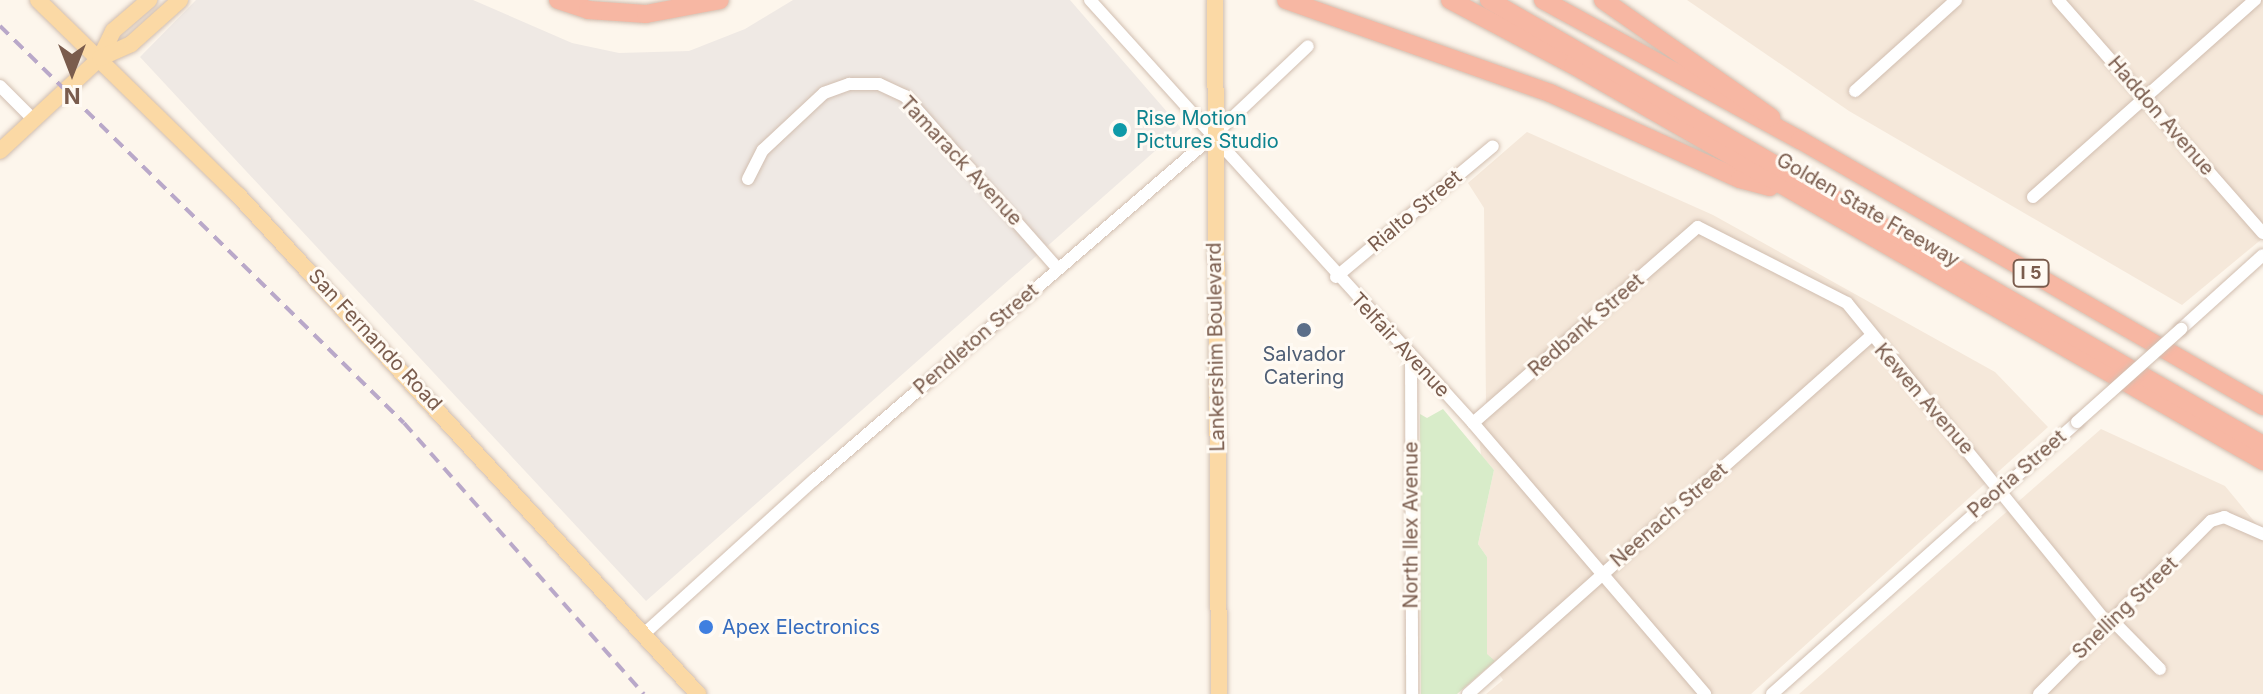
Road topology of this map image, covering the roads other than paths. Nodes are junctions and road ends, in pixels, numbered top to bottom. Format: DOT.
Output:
graph roads {
  1 [pos="38,0"];
  2 [pos="149,0"];
  3 [pos="180,0"];
  4 [pos="558,0"];
  5 [pos="575,0"];
  6 [pos="632,0"];
  7 [pos="720,0"];
  8 [pos="1090,0"];
  9 [pos="1215,0"];
  10 [pos="1286,0"];
  11 [pos="1450,0"];
  12 [pos="1489,0"];
  13 [pos="1507,0"];
  14 [pos="1543,0"];
  15 [pos="1603,0"];
  16 [pos="1956,0"];
  17 [pos="2058,0"];
  18 [pos="2255,0"];
  19 [pos="1308,46"];
  20 [pos="100,58"];
  21 [pos="0,86"];
  22 [pos="1855,91"];
  23 [pos="2145,97"];
  24 [pos="34,120"];
  25 [pos="1214,135"];
  26 [pos="1800,140"];
  27 [pos="1493,146"];
  28 [pos="0,151"];
  29 [pos="748,179"];
  30 [pos="1796,194"];
  31 [pos="2033,197"];
  32 [pos="1698,227"];
  33 [pos="2263,233"];
  34 [pos="2263,255"];
  35 [pos="1057,268"];
  36 [pos="1336,277"];
  37 [pos="1871,336"];
  38 [pos="1411,357"];
  39 [pos="2263,406"];
  40 [pos="1473,423"];
  41 [pos="2263,435"];
  42 [pos="2263,445"];
  43 [pos="2263,461"];
  44 [pos="2000,488"];
  45 [pos="2263,534"];
  46 [pos="1601,574"];
  47 [pos="2109,621"];
  48 [pos="645,633"];
  49 [pos="2160,669"];
  50 [pos="698,694"];
  51 [pos="1219,694"];
  52 [pos="1412,694"];
  53 [pos="1468,694"];
  54 [pos="1705,694"];
  55 [pos="1772,694"];
  56 [pos="2039,694"];
  1 -- 20 [label="main road, San Fernando Road"];
  2 -- 20 [label="main road"];
  3 -- 20 [label="main road"];
  4 -- 7 [label="highway"];
  5 -- 6 [label="highway"];
  8 -- 25 [label="street, Telfair Avenue"];
  9 -- 25 [label="main road, Lankershim Boulevard"];
  10 -- 30 [label="highway"];
  11 -- 30 [label="highway, Golden State Freeway / I 5"];
  12 -- 42 [label="highway"];
  13 -- 41 [label="highway"];
  14 -- 26 [label="highway, Golden State Freeway / I 5"];
  15 -- 26 [label="highway"];
  16 -- 22 [label="street"];
  17 -- 23 [label="street, Haddon Avenue"];
  18 -- 23 [label="street"];
  19 -- 25 [label="street, Pendleton Street"];
  20 -- 24 [label="main road"];
  20 -- 48 [label="main road, San Fernando Road"];
  21 -- 24 [label="street"];
  23 -- 31 [label="street"];
  23 -- 33 [label="street, Haddon Avenue"];
  24 -- 28 [label="main road"];
  25 -- 35 [label="street, Pendleton Street"];
  25 -- 36 [label="street, Telfair Avenue"];
  25 -- 51 [label="main road, Lankershim Boulevard"];
  26 -- 39 [label="highway, Golden State Freeway / I 5"];
  27 -- 36 [label="street, Rialto Street"];
  29 -- 35 [label="street, Tamarack Avenue"];
  30 -- 43 [label="highway, Golden State Freeway / I 5"];
  32 -- 37 [label="street, Kewen Avenue"];
  32 -- 40 [label="street, Redbank Street"];
  34 -- 44 [label="street, Peoria Street, bridge"];
  35 -- 48 [label="street, Pendleton Street"];
  36 -- 38 [label="street, Telfair Avenue"];
  37 -- 44 [label="street, Kewen Avenue"];
  37 -- 46 [label="street, Neenach Street"];
  38 -- 40 [label="street, Telfair Avenue"];
  38 -- 52 [label="street, North Ilex Avenue"];
  40 -- 46 [label="street, Telfair Avenue"];
  44 -- 47 [label="street, Kewen Avenue"];
  44 -- 55 [label="street, Peoria Street"];
  45 -- 47 [label="street, Snelling Street"];
  46 -- 53 [label="street, Neenach Street"];
  46 -- 54 [label="street, Telfair Avenue"];
  47 -- 49 [label="street, Kewen Avenue"];
  47 -- 56 [label="street, Snelling Street"];
  48 -- 50 [label="main road, San Fernando Road"];
}
